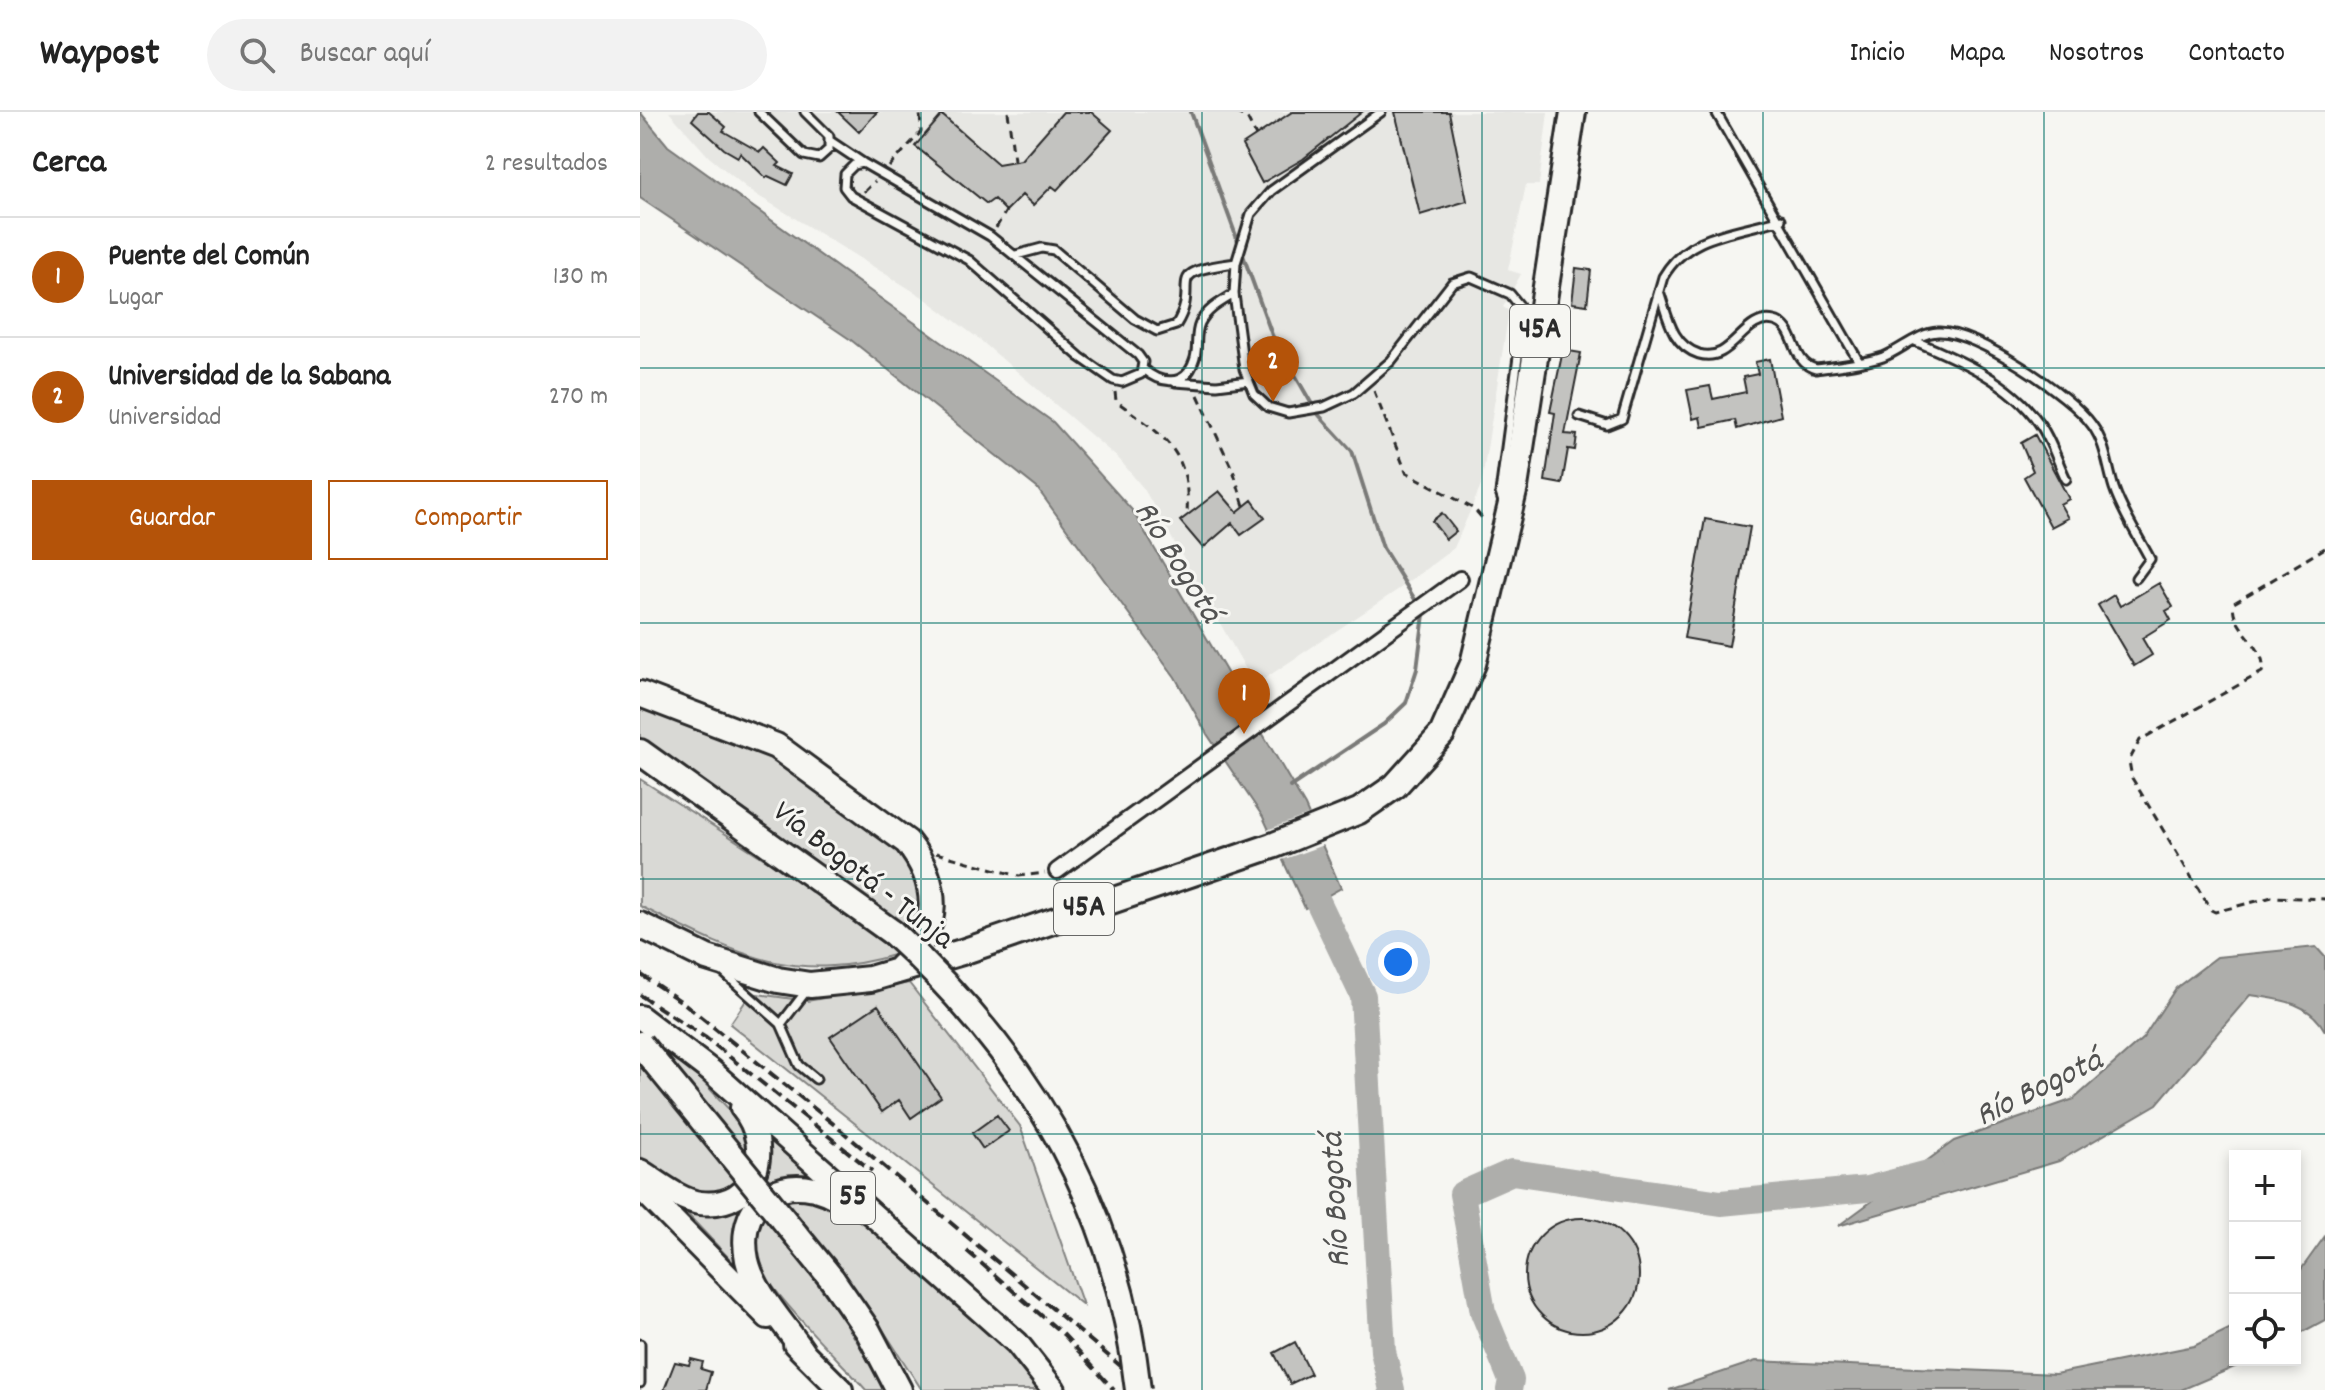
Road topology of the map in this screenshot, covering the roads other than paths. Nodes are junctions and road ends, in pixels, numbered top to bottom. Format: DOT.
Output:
graph roads {
  1 [pos="759,112"];
  2 [pos="805,112"];
  3 [pos="1381,112"];
  4 [pos="1573,112"];
  5 [pos="1716,112"];
  6 [pos="830,141"];
  7 [pos="863,163"];
  8 [pos="1781,219"];
  9 [pos="1014,255"];
  10 [pos="1237,260"];
  11 [pos="1234,294"];
  12 [pos="1660,294"];
  13 [pos="1915,341"];
  14 [pos="1859,362"];
  15 [pos="1143,369"];
  16 [pos="1249,381"];
  17 [pos="1173,382"];
  18 [pos="1579,416"];
  19 [pos="2066,479"];
  20 [pos="1508,523"];
  21 [pos="2136,578"];
  22 [pos="1460,579"];
  23 [pos="640,694"];
  24 [pos="640,752"];
  25 [pos="640,761"];
  26 [pos="673,777"];
  27 [pos="1057,871"];
  28 [pos="640,925"];
  29 [pos="707,958"];
  30 [pos="896,971"];
  31 [pos="810,985"];
  32 [pos="640,1017"];
  33 [pos="781,1024"];
  34 [pos="640,1044"];
  35 [pos="711,1071"];
  36 [pos="816,1079"];
  37 [pos="640,1171"];
  38 [pos="640,1187"];
  39 [pos="949,1284"];
  40 [pos="640,1344"];
  41 [pos="805,1354"];
  42 [pos="640,1383"];
  43 [pos="841,1390"];
  44 [pos="899,1390"];
  45 [pos="1054,1390"];
  46 [pos="1138,1390"];
  1 -- 6 [label="lane"];
  2 -- 6 [label="lane"];
  3 -- 10 [label="lane"];
  4 -- 20 [label="highway, 45A"];
  5 -- 8 [label="lane"];
  6 -- 7 [label="lane"];
  7 -- 9 [label="lane"];
  7 -- 15 [label="lane"];
  8 -- 12 [label="lane"];
  8 -- 14 [label="lane"];
  9 -- 10 [label="lane"];
  9 -- 15 [label="lane"];
  10 -- 11 [label="lane"];
  11 -- 16 [label="lane"];
  11 -- 17 [label="lane"];
  12 -- 14 [label="lane"];
  12 -- 18 [label="lane"];
  13 -- 14 [label="lane"];
  13 -- 19 [label="lane"];
  13 -- 21 [label="lane"];
  15 -- 17 [label="lane"];
  16 -- 17 [label="lane"];
  16 -- 20 [label="lane"];
  20 -- 30 [label="highway, 45A"];
  22 -- 27 [label="street"];
  23 -- 30 [label="highway"];
  24 -- 26 [label="highway, Vía Bogotá - Tunja"];
  25 -- 26 [label="highway"];
  26 -- 46 [label="highway, Vía Bogotá - Tunja, bridge"];
  28 -- 29 [label="highway, 45A"];
  29 -- 31 [label="highway, 45A"];
  29 -- 33 [label="lane"];
  30 -- 31 [label="highway, 45A"];
  31 -- 33 [label="lane"];
  32 -- 35 [label="main road, 55"];
  33 -- 36 [label="lane"];
  34 -- 44 [label="highway, 55, bridge"];
  35 -- 37 [label="main road"];
  35 -- 39 [label="main road, 55"];
  38 -- 41 [label="main road"];
  39 -- 41 [label="main road"];
  39 -- 45 [label="main road, 55"];
  40 -- 42 [label="lane"];
  41 -- 43 [label="main road"];
}
